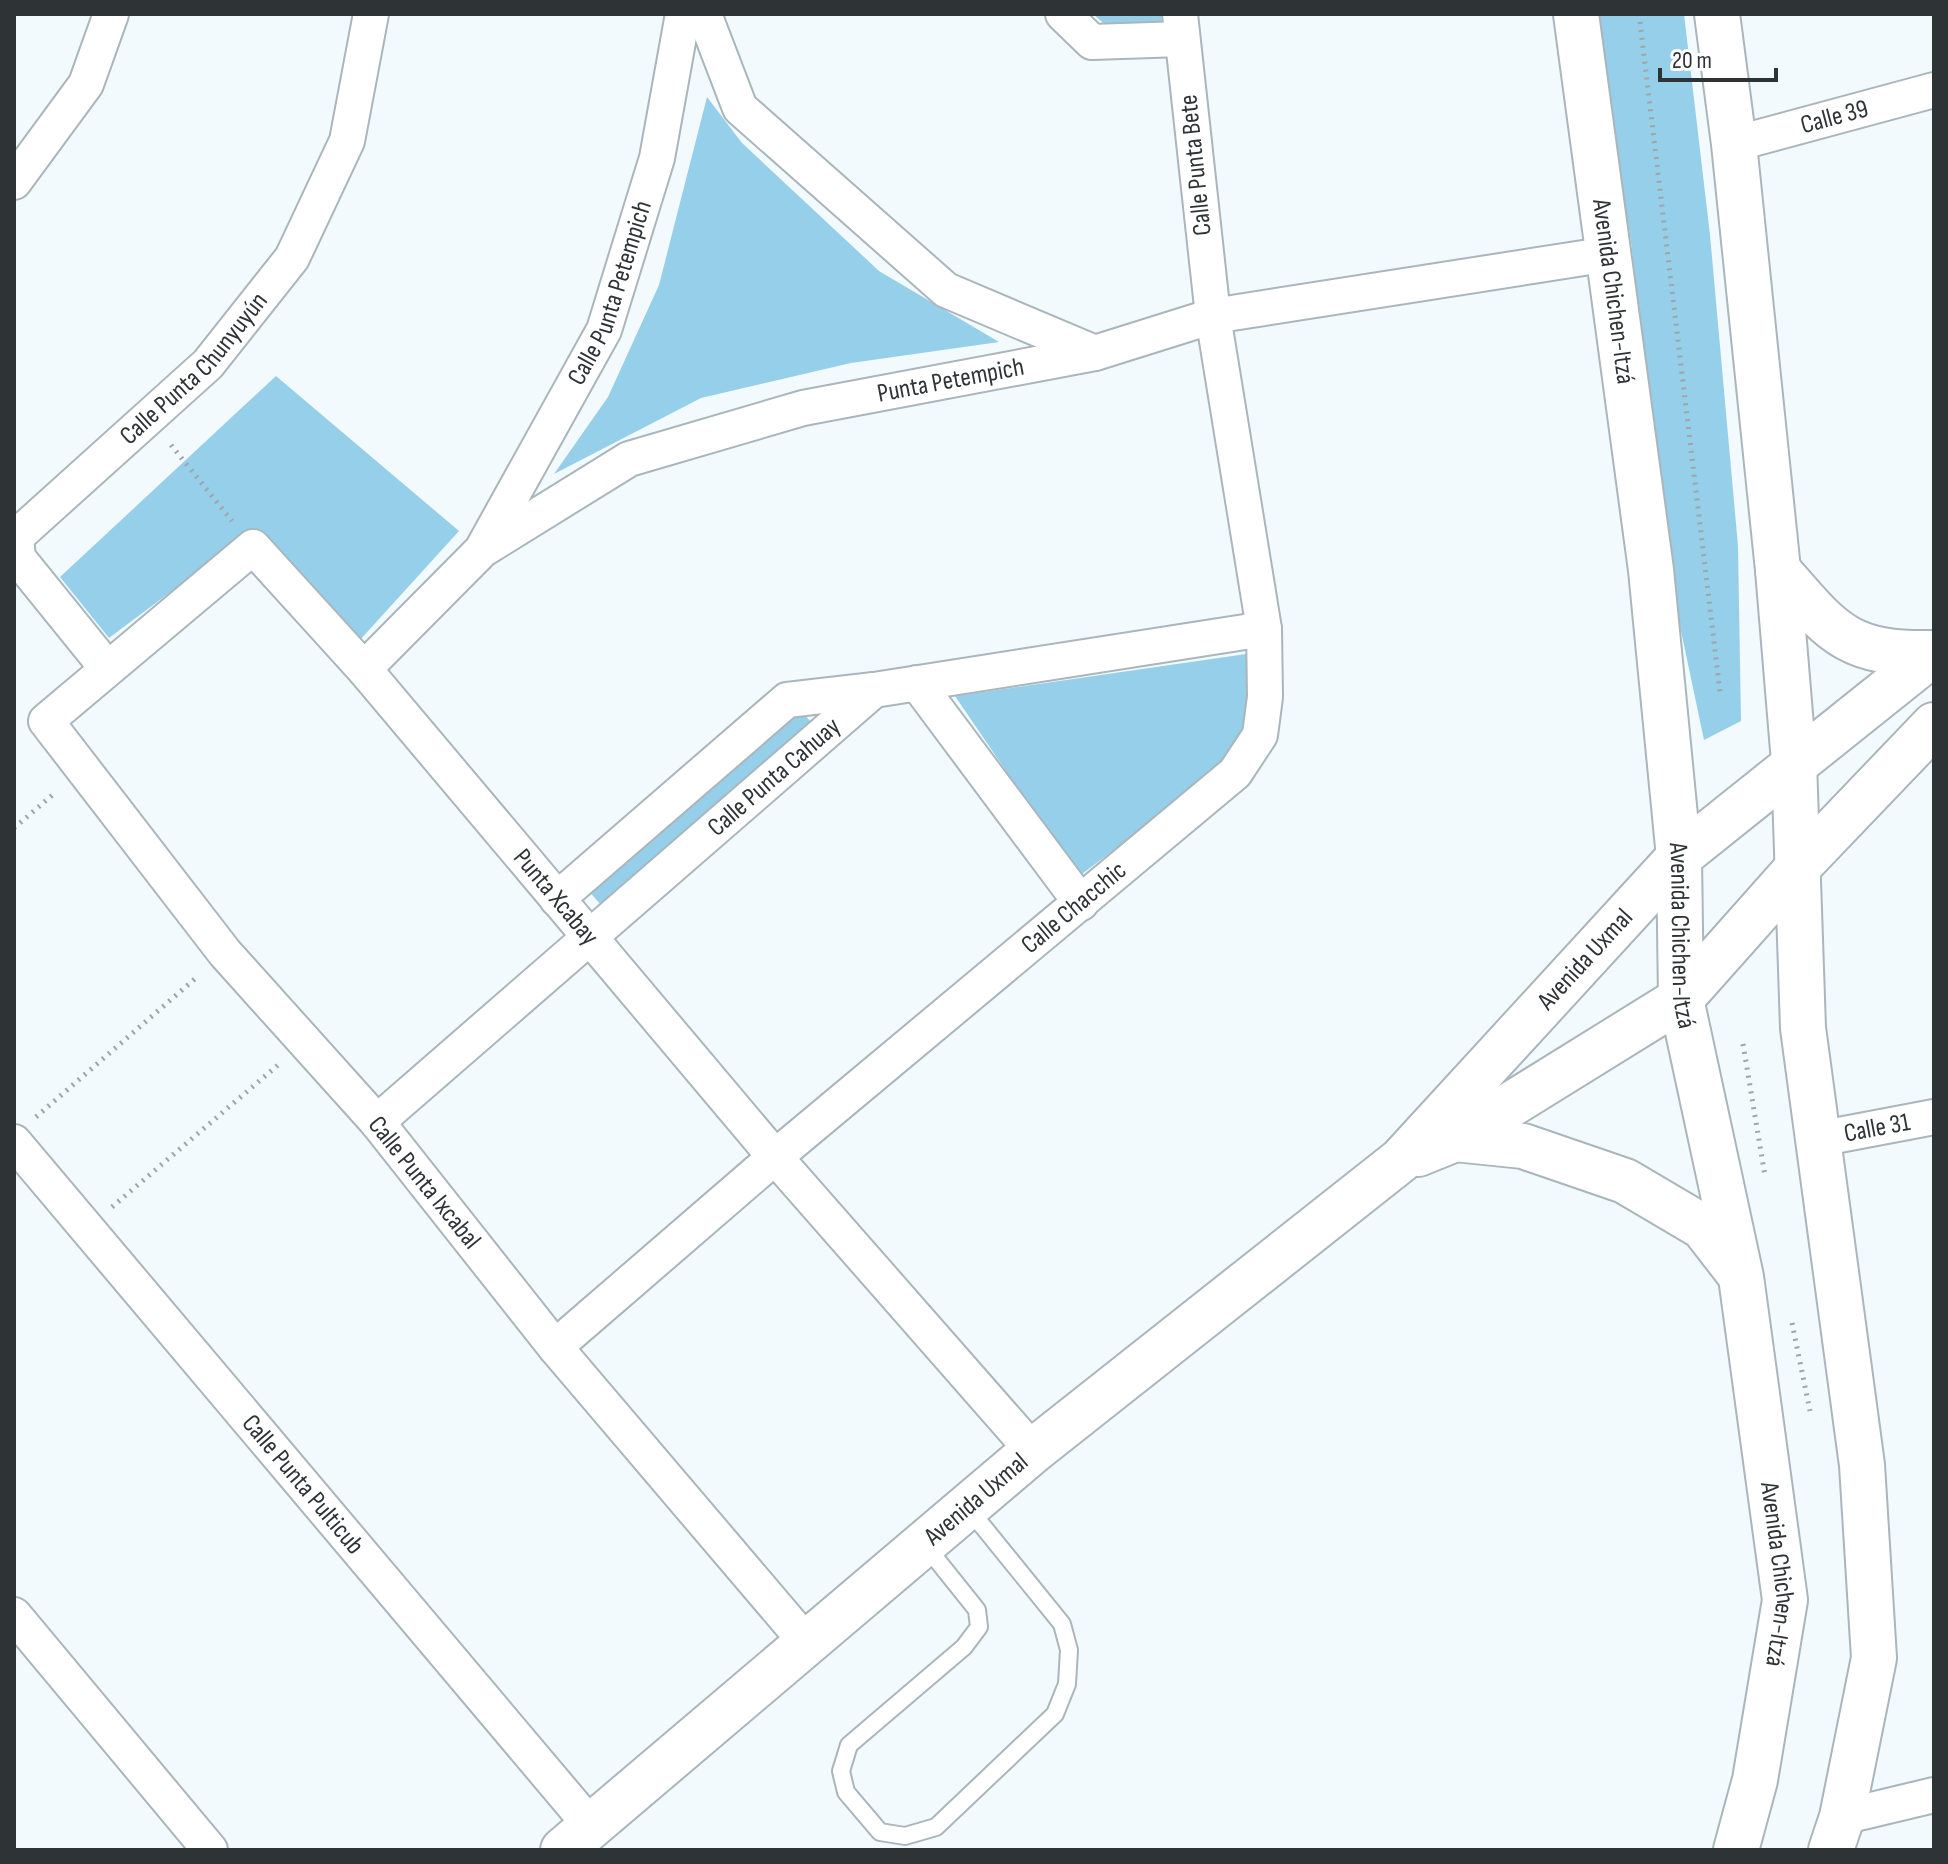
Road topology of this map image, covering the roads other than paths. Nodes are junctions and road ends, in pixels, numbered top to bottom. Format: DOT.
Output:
graph roads {
  1 [pos="111,14"];
  2 [pos="371,14"];
  3 [pos="683,14"];
  4 [pos="704,14"];
  5 [pos="1063,14"];
  6 [pos="1576,14"];
  7 [pos="1717,14"];
  8 [pos="1181,26"];
  9 [pos="1934,90"];
  10 [pos="1734,144"];
  11 [pos="14,182"];
  12 [pos="1609,254"];
  13 [pos="1213,316"];
  14 [pos="1095,353"];
  15 [pos="482,550"];
  16 [pos="1778,570"];
  17 [pos="1264,629"];
  18 [pos="1934,653"];
  19 [pos="107,668"];
  20 [pos="364,669"];
  21 [pos="917,683"];
  22 [pos="874,690"];
  23 [pos="1934,725"];
  24 [pos="1794,762"];
  25 [pos="1679,857"];
  26 [pos="1800,865"];
  27 [pos="557,899"];
  28 [pos="1081,903"];
  29 [pos="590,941"];
  30 [pos="1681,999"];
  31 [pos="1934,1117"];
  32 [pos="377,1122"];
  33 [pos="20,1134"];
  34 [pos="1455,1139"];
  35 [pos="1818,1139"];
  36 [pos="775,1157"];
  37 [pos="1401,1160"];
  38 [pos="1741,1277"];
  39 [pos="555,1347"];
  40 [pos="1033,1451"];
  41 [pos="967,1506"];
  42 [pos="923,1543"];
  43 [pos="14,1615"];
  44 [pos="806,1642"];
  45 [pos="1933,1800"];
  46 [pos="1837,1834"];
  47 [pos="577,1838"];
  48 [pos="210,1850"];
  49 [pos="1736,1850"];
  1 -- 11 [label="street"];
  2 -- 19 [label="street, Calle Punta Chunyuyún"];
  3 -- 15 [label="street, Calle Punta Petempich"];
  4 -- 14 [label="street"];
  5 -- 8 [label="street"];
  6 -- 12 [label="main road, Avenida Chichen-Itzá"];
  7 -- 10 [label="main road"];
  8 -- 13 [label="street, Calle Punta Bete"];
  9 -- 10 [label="street, Calle 39"];
  10 -- 16 [label="main road"];
  12 -- 13 [label="street, Punta Petempich"];
  12 -- 25 [label="main road, Avenida Chichen-Itzá"];
  13 -- 14 [label="street, Punta Petempich"];
  13 -- 17 [label="street, Calle Chacchic"];
  14 -- 15 [label="street, Punta Petempich"];
  15 -- 20 [label="street, Punta Petempich"];
  16 -- 18 [label="main road"];
  16 -- 24 [label="main road"];
  17 -- 21 [label="street"];
  17 -- 28 [label="street, Calle Chacchic"];
  18 -- 24 [label="main road, Avenida Uxmal"];
  19 -- 20 [label="street, Punta Xcabay"];
  19 -- 32 [label="street, Calle Punta Ixcabal"];
  20 -- 27 [label="street, Punta Xcabay"];
  21 -- 22 [label="street"];
  21 -- 28 [label="street"];
  22 -- 27 [label="street"];
  22 -- 29 [label="street, Calle Punta Cahuay"];
  23 -- 26 [label="main road, Avenida Uxmal"];
  24 -- 25 [label="main road, Avenida Uxmal"];
  24 -- 26 [label="main road"];
  25 -- 30 [label="main road, Avenida Chichen-Itzá"];
  25 -- 37 [label="main road, Avenida Uxmal"];
  26 -- 30 [label="main road, Avenida Uxmal"];
  26 -- 35 [label="main road"];
  27 -- 29 [label="street, Punta Xcabay"];
  28 -- 36 [label="street, Calle Chacchic"];
  29 -- 32 [label="street, Calle Punta Cahuay"];
  29 -- 36 [label="street, Punta Xcabay"];
  30 -- 34 [label="main road, Avenida Uxmal"];
  30 -- 38 [label="main road, Avenida Chichen-Itzá"];
  31 -- 35 [label="street, Calle 31"];
  32 -- 39 [label="street, Calle Punta Ixcabal"];
  33 -- 47 [label="street, Calle Punta Pulticub"];
  34 -- 37 [label="main road, Avenida Uxmal"];
  34 -- 38 [label="main road"];
  35 -- 46 [label="main road"];
  36 -- 39 [label="street, Calle Chacchic"];
  36 -- 40 [label="street, Punta Xcabay"];
  37 -- 40 [label="main road, Avenida Uxmal"];
  38 -- 49 [label="main road, Avenida Chichen-Itzá"];
  39 -- 44 [label="street, Calle Punta Ixcabal"];
  40 -- 41 [label="main road, Avenida Uxmal"];
  41 -- 42 [label="main road, Avenida Uxmal"];
  41 -- 42 [label="lane"];
  42 -- 44 [label="main road, Avenida Uxmal"];
  43 -- 48 [label="street"];
  44 -- 47 [label="main road, Avenida Uxmal"];
  45 -- 46 [label="street"];
}
